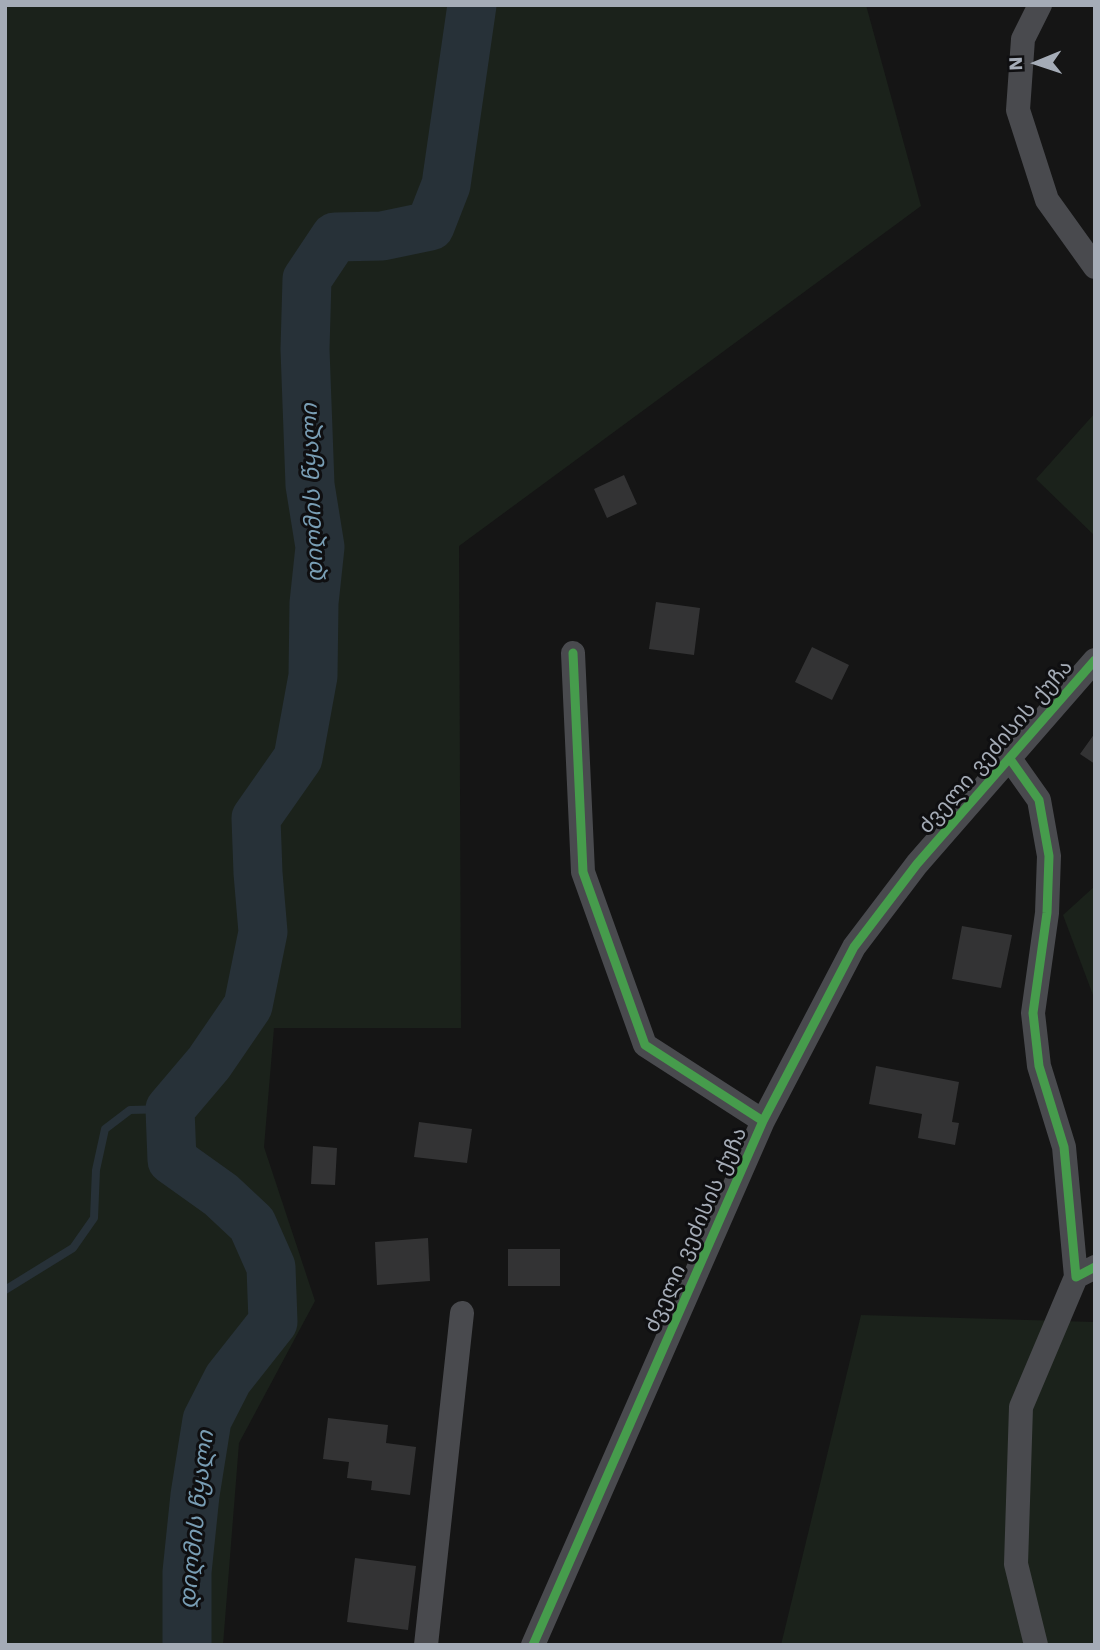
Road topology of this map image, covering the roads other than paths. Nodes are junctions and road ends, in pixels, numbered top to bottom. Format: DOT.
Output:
graph roads {
  1 [pos="1040,5"];
  2 [pos="1095,267"];
  3 [pos="573,653"];
  4 [pos="1095,660"];
  5 [pos="1010,759"];
  6 [pos="764,1121"];
  7 [pos="1086,1272"];
  8 [pos="462,1313"];
  9 [pos="426,1645"];
  10 [pos="533,1645"];
  11 [pos="1036,1645"];
  1 -- 2 [label="street"];
  3 -- 6 [label="street"];
  4 -- 5 [label="street, ძველი ვეძისის ქუჩა"];
  5 -- 6 [label="street, ძველი ვეძისის ქუჩა"];
  5 -- 7 [label="street"];
  6 -- 10 [label="street, ძველი ვეძისის ქუჩა"];
  7 -- 11 [label="street"];
  8 -- 9 [label="street"];
}
